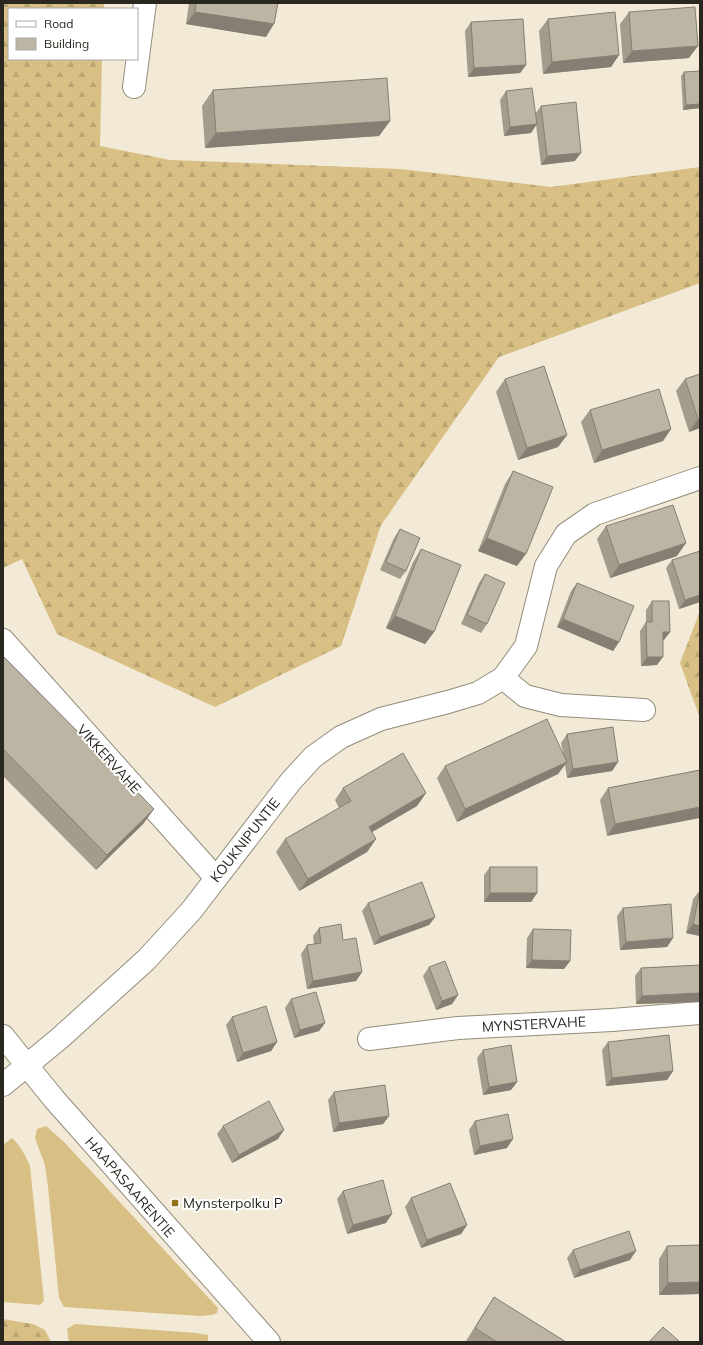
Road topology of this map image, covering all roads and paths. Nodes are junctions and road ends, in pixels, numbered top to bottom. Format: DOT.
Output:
graph roads {
  1 [pos="145,3"];
  2 [pos="138,56"];
  3 [pos="138,60"];
  4 [pos="134,87"];
  5 [pos="700,478"];
  6 [pos="3,640"];
  7 [pos="503,678"];
  8 [pos="644,710"];
  9 [pos="216,878"];
  10 [pos="700,1013"];
  11 [pos="3,1036"];
  12 [pos="369,1039"];
  13 [pos="26,1066"];
  14 [pos="3,1085"];
  15 [pos="261,1339"];
  1 -- 2 [label="street"];
  3 -- 4 [label="street"];
  5 -- 7 [label="street, KOUKNIPUNTIE"];
  6 -- 9 [label="street, VIKKERVAHE"];
  7 -- 8 [label="street"];
  7 -- 9 [label="street, KOUKNIPUNTIE"];
  9 -- 13 [label="street, KOUKNIPUNTIE"];
  10 -- 12 [label="street, MYNSTERVAHE"];
  11 -- 13 [label="street, HAAPASAARENTIE"];
  13 -- 14 [label="street, KOUKNIPUNTIE"];
  13 -- 15 [label="street, HAAPASAARENTIE"];
}
